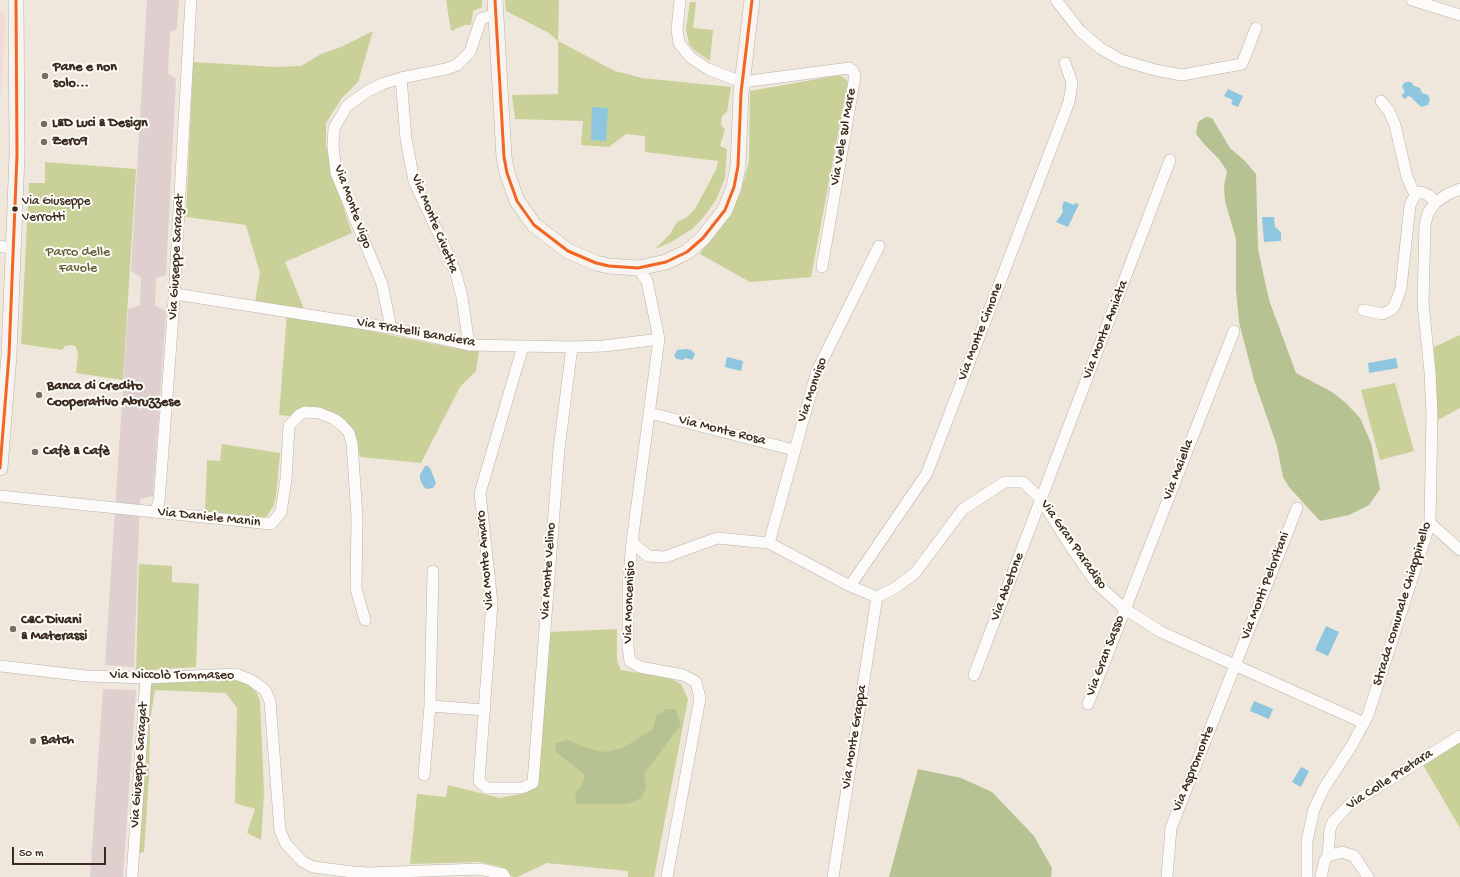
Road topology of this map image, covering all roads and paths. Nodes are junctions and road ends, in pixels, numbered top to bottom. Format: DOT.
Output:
graph roads {
  1 [pos="16,0"];
  2 [pos="191,0"];
  3 [pos="680,0"];
  4 [pos="752,0"];
  5 [pos="1056,0"];
  6 [pos="1412,0"];
  7 [pos="495,7"];
  8 [pos="1460,15"];
  9 [pos="1256,28"];
  10 [pos="1065,63"];
  11 [pos="401,78"];
  12 [pos="742,82"];
  13 [pos="1381,101"];
  14 [pos="1170,160"];
  15 [pos="1460,189"];
  16 [pos="1415,196"];
  17 [pos="1436,202"];
  18 [pos="879,246"];
  19 [pos="6,247"];
  20 [pos="822,266"];
  21 [pos="638,268"];
  22 [pos="175,294"];
  23 [pos="1363,310"];
  24 [pos="391,328"];
  25 [pos="1234,331"];
  26 [pos="659,338"];
  27 [pos="469,345"];
  28 [pos="523,346"];
  29 [pos="572,347"];
  30 [pos="3,406"];
  31 [pos="650,413"];
  32 [pos="794,450"];
  33 [pos="1,452"];
  34 [pos="0,468"];
  35 [pos="0,496"];
  36 [pos="1041,499"];
  37 [pos="1297,508"];
  38 [pos="155,512"];
  39 [pos="1430,523"];
  40 [pos="632,542"];
  41 [pos="769,543"];
  42 [pos="1459,548"];
  43 [pos="433,571"];
  44 [pos="850,586"];
  45 [pos="877,597"];
  46 [pos="1125,609"];
  47 [pos="365,620"];
  48 [pos="1236,665"];
  49 [pos="0,666"];
  50 [pos="974,675"];
  51 [pos="146,678"];
  52 [pos="1088,704"];
  53 [pos="430,706"];
  54 [pos="485,710"];
  55 [pos="1364,723"];
  56 [pos="1460,736"];
  57 [pos="424,775"];
  58 [pos="522,788"];
  59 [pos="1328,856"];
  60 [pos="132,877"];
  61 [pos="505,877"];
  62 [pos="666,877"];
  63 [pos="833,877"];
  64 [pos="1167,877"];
  65 [pos="1307,877"];
  66 [pos="1321,877"];
  67 [pos="1368,877"];
  1 -- 19 [label="street"];
  2 -- 22 [label="street, Via Giuseppe Saragat"];
  3 -- 12 [label="street"];
  4 -- 12 [label="street"];
  5 -- 9 [label="street"];
  6 -- 8 [label="street"];
  7 -- 11 [label="street, Via Monte Vigo"];
  7 -- 21 [label="street"];
  10 -- 44 [label="street, Via Monte Cimone"];
  11 -- 24 [label="street, Via Monte Vigo"];
  11 -- 27 [label="street, Via Monte Civetta"];
  12 -- 20 [label="street, Via Vele sul Mare"];
  12 -- 21 [label="street"];
  13 -- 16 [label="street"];
  14 -- 36 [label="street, Via Monte Amiata"];
  15 -- 17 [label="street"];
  16 -- 17 [label="street"];
  16 -- 23 [label="street"];
  17 -- 39 [label="street, Strada comunale Chiappinello"];
  18 -- 32 [label="street, Via Monviso"];
  19 -- 30 [label="street"];
  21 -- 26 [label="street, Via Moncenisio"];
  22 -- 24 [label="street, Via Fratelli Bandiera"];
  22 -- 38 [label="street, Via Giuseppe Saragat"];
  24 -- 27 [label="street, Via Fratelli Bandiera"];
  25 -- 46 [label="street, Via Maiella"];
  26 -- 29 [label="street, Via Fratelli Bandiera"];
  26 -- 31 [label="street, Via Moncenisio"];
  27 -- 28 [label="street, Via Fratelli Bandiera"];
  28 -- 29 [label="street, Via Fratelli Bandiera"];
  28 -- 54 [label="street, Via Monte Amaro"];
  29 -- 58 [label="street, Via Monte Velino"];
  30 -- 33 [label="street"];
  31 -- 32 [label="street, Via Monte Rosa"];
  31 -- 40 [label="street, Via Moncenisio"];
  32 -- 41 [label="street, Via Monviso"];
  33 -- 34 [label="street"];
  35 -- 38 [label="street, Via Daniele Manin"];
  36 -- 45 [label="street, Via Gran Paradiso"];
  36 -- 46 [label="street, Via Gran Paradiso"];
  36 -- 50 [label="street, Via Abetone"];
  37 -- 48 [label="street, Via Monti Peloritani"];
  38 -- 47 [label="street, Via Daniele Manin"];
  39 -- 42 [label="street"];
  39 -- 55 [label="street, Strada comunale Chiappinello"];
  40 -- 41 [label="street"];
  40 -- 62 [label="street, Via Moncenisio"];
  41 -- 44 [label="street"];
  43 -- 53 [label="street"];
  44 -- 45 [label="street"];
  45 -- 63 [label="street, Via Monte Grappa"];
  46 -- 48 [label="street, Via Gran Paradiso"];
  46 -- 52 [label="street, Via Gran Sasso"];
  48 -- 55 [label="street, Via Gran Paradiso"];
  48 -- 64 [label="street, Via Aspromonte"];
  49 -- 51 [label="street, Via Niccolò Tommaseo"];
  51 -- 60 [label="street, Via Giuseppe Saragat"];
  51 -- 61 [label="street, Via Niccolò Tommaseo"];
  53 -- 54 [label="street"];
  53 -- 57 [label="street"];
  54 -- 58 [label="street, Via Monte Amaro"];
  55 -- 65 [label="street, Strada comunale Chiappinello"];
  56 -- 59 [label="street, Via Colle Pretara"];
  59 -- 66 [label="street, Via Colle Pretara"];
  59 -- 67 [label="street"];
}
